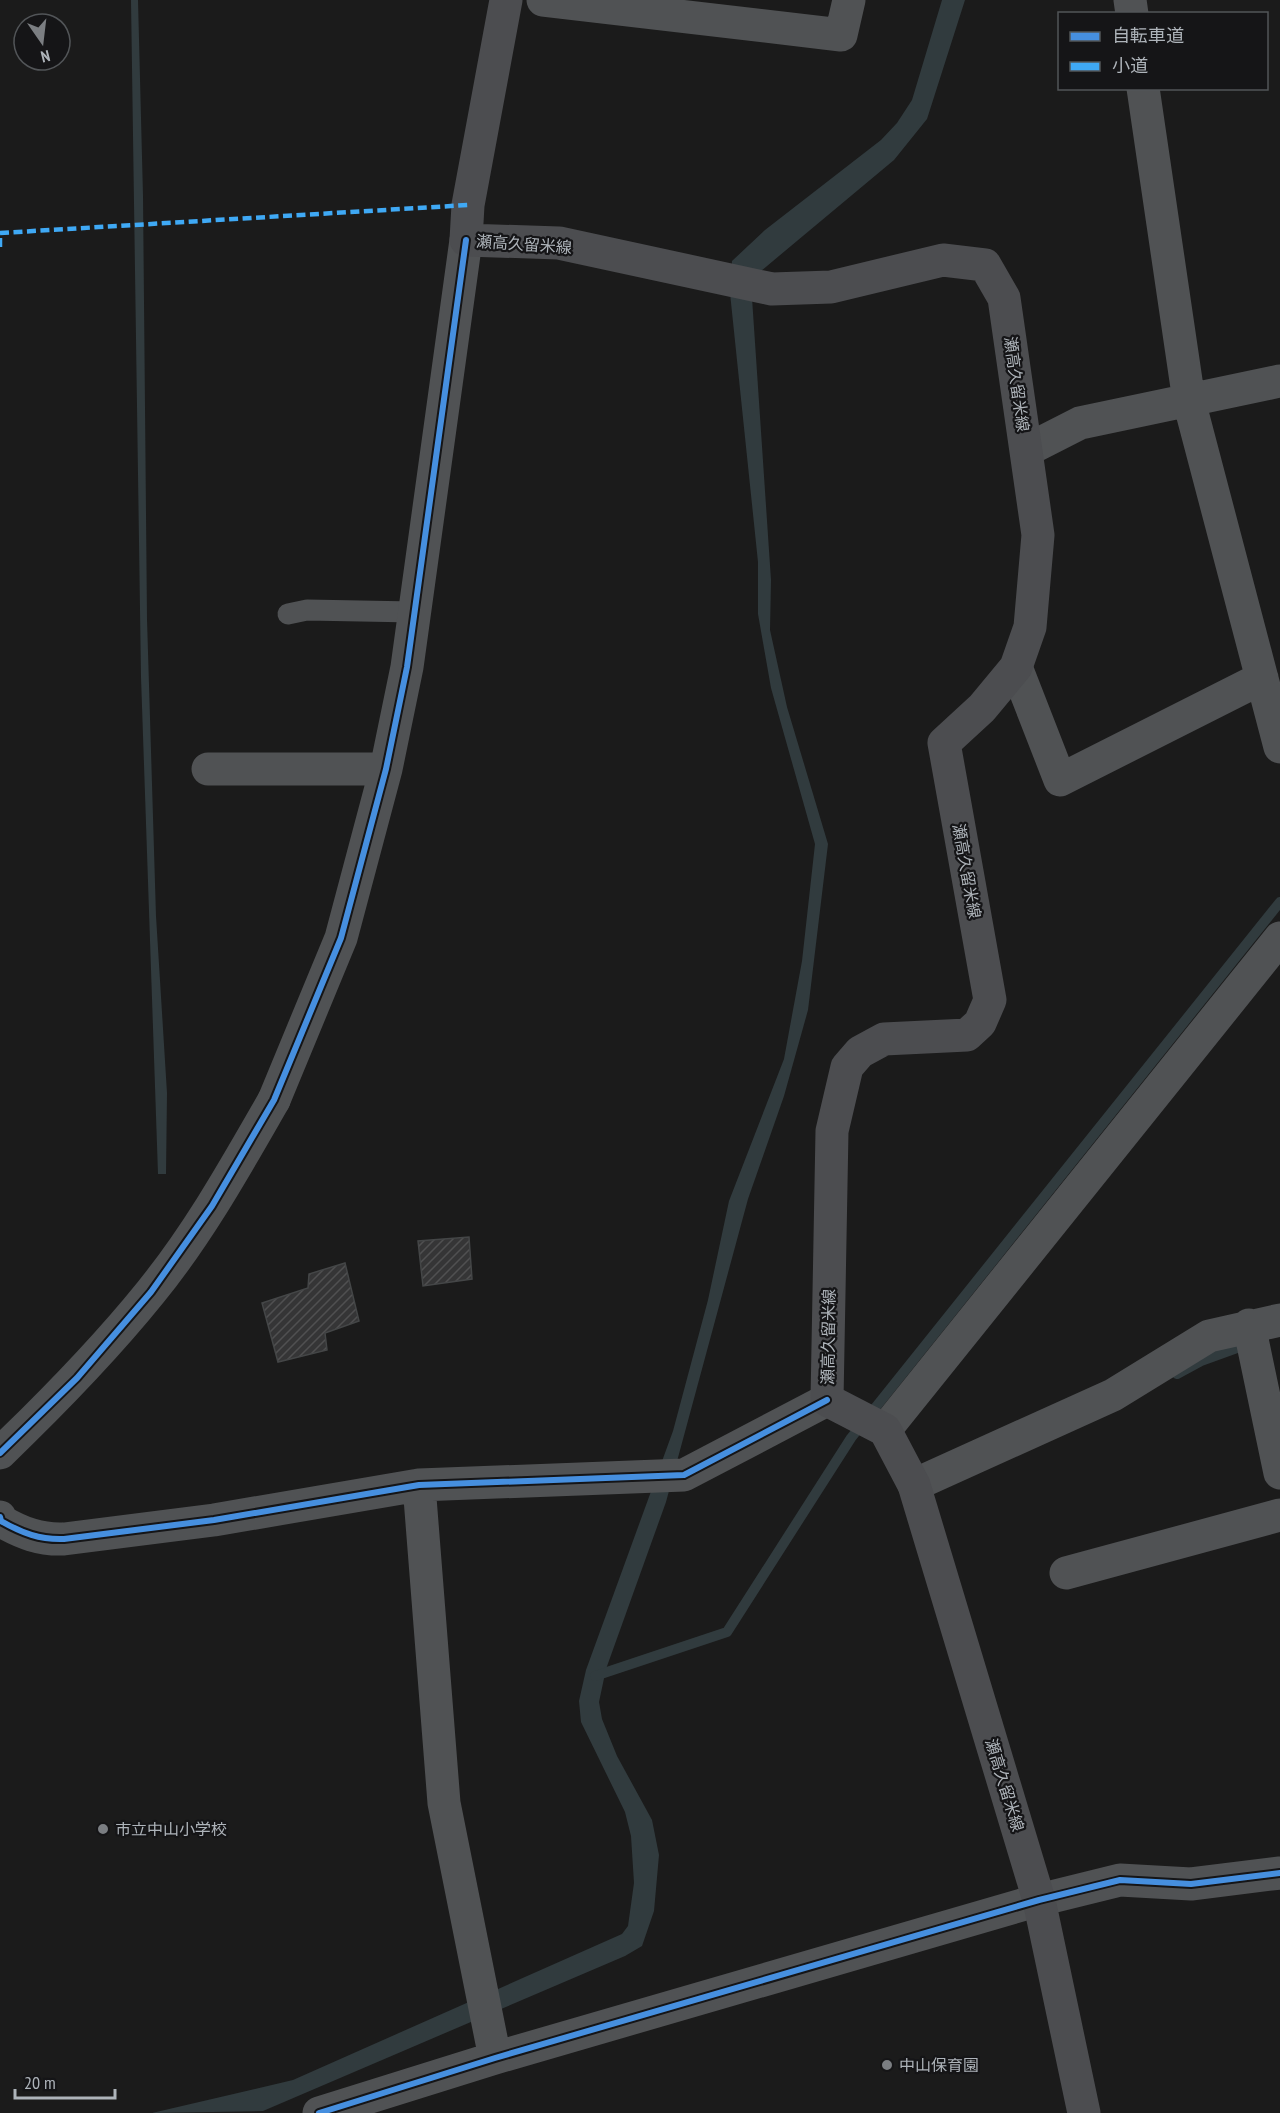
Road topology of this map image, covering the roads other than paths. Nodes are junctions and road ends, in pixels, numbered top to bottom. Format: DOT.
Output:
graph roads {
  1 [pos="506,0"];
  2 [pos="543,0"];
  3 [pos="849,0"];
  4 [pos="621,4"];
  5 [pos="1143,90"];
  6 [pos="466,240"];
  7 [pos="1280,381"];
  8 [pos="1189,401"];
  9 [pos="1027,450"];
  10 [pos="414,612"];
  11 [pos="288,614"];
  12 [pos="1016,668"];
  13 [pos="1262,678"];
  14 [pos="1280,747"];
  15 [pos="208,769"];
  16 [pos="386,769"];
  17 [pos="1280,938"];
  18 [pos="1264,1323"];
  19 [pos="859,1417"];
  20 [pos="0,1453"];
  21 [pos="1280,1473"];
  22 [pos="419,1485"];
  23 [pos="914,1485"];
  24 [pos="1280,1515"];
  25 [pos="0,1517"];
  26 [pos="1066,1572"];
  27 [pos="1280,1873"];
  28 [pos="1039,1900"];
  29 [pos="495,2058"];
  30 [pos="319,2113"];
  31 [pos="1084,2113"];
  1 -- 6 [label="main road, 瀬高久留米線"];
  2 -- 4 [label="street"];
  3 -- 4 [label="street"];
  5 -- 8 [label="street"];
  6 -- 9 [label="main road, 瀬高久留米線"];
  6 -- 10 [label="street"];
  7 -- 8 [label="street"];
  8 -- 9 [label="street"];
  8 -- 13 [label="street"];
  9 -- 12 [label="main road, 瀬高久留米線"];
  10 -- 11 [label="lane"];
  10 -- 16 [label="street"];
  12 -- 13 [label="street"];
  12 -- 19 [label="main road, 瀬高久留米線"];
  13 -- 14 [label="street"];
  15 -- 16 [label="street"];
  16 -- 20 [label="street"];
  17 -- 19 [label="street"];
  18 -- 21 [label="street"];
  18 -- 23 [label="street"];
  19 -- 22 [label="street"];
  19 -- 23 [label="main road, 瀬高久留米線"];
  22 -- 25 [label="street"];
  22 -- 29 [label="street"];
  23 -- 28 [label="main road, 瀬高久留米線"];
  24 -- 26 [label="street"];
  27 -- 28 [label="street"];
  28 -- 29 [label="street"];
  28 -- 31 [label="main road, 瀬高久留米線"];
  29 -- 30 [label="street"];
}
